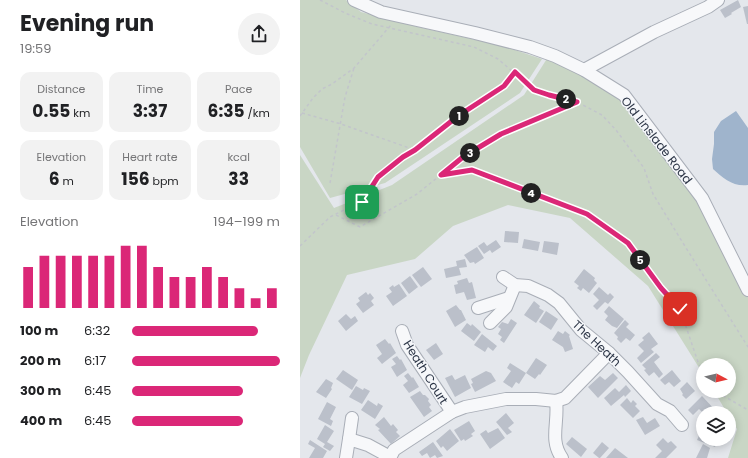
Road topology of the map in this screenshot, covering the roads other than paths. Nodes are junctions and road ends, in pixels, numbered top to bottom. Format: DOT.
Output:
graph roads {
  1 [pos="354,0"];
  2 [pos="718,0"];
  3 [pos="584,70"];
  4 [pos="503,277"];
  5 [pos="515,285"];
  6 [pos="748,290"];
  7 [pos="509,298"];
  8 [pos="478,308"];
  9 [pos="490,323"];
  10 [pos="402,331"];
  11 [pos="608,353"];
  12 [pos="556,401"];
  13 [pos="452,412"];
  14 [pos="352,418"];
  15 [pos="682,425"];
  16 [pos="349,439"];
  17 [pos="390,457"];
  18 [pos="346,458"];
  19 [pos="562,458"];
  1 -- 3 [label="street, Old Linslade Road"];
  2 -- 3 [label="street"];
  3 -- 6 [label="street, Old Linslade Road"];
  4 -- 5 [label="street, The Heath"];
  5 -- 7 [label="street"];
  5 -- 11 [label="street, The Heath"];
  7 -- 8 [label="street"];
  7 -- 9 [label="street"];
  10 -- 13 [label="street, Heath Court"];
  11 -- 12 [label="street"];
  11 -- 15 [label="street, The Heath"];
  12 -- 13 [label="street, Heath Court"];
  12 -- 19 [label="street"];
  13 -- 17 [label="street, Heath Court"];
  14 -- 16 [label="street"];
  16 -- 17 [label="street"];
  16 -- 18 [label="street"];
}
